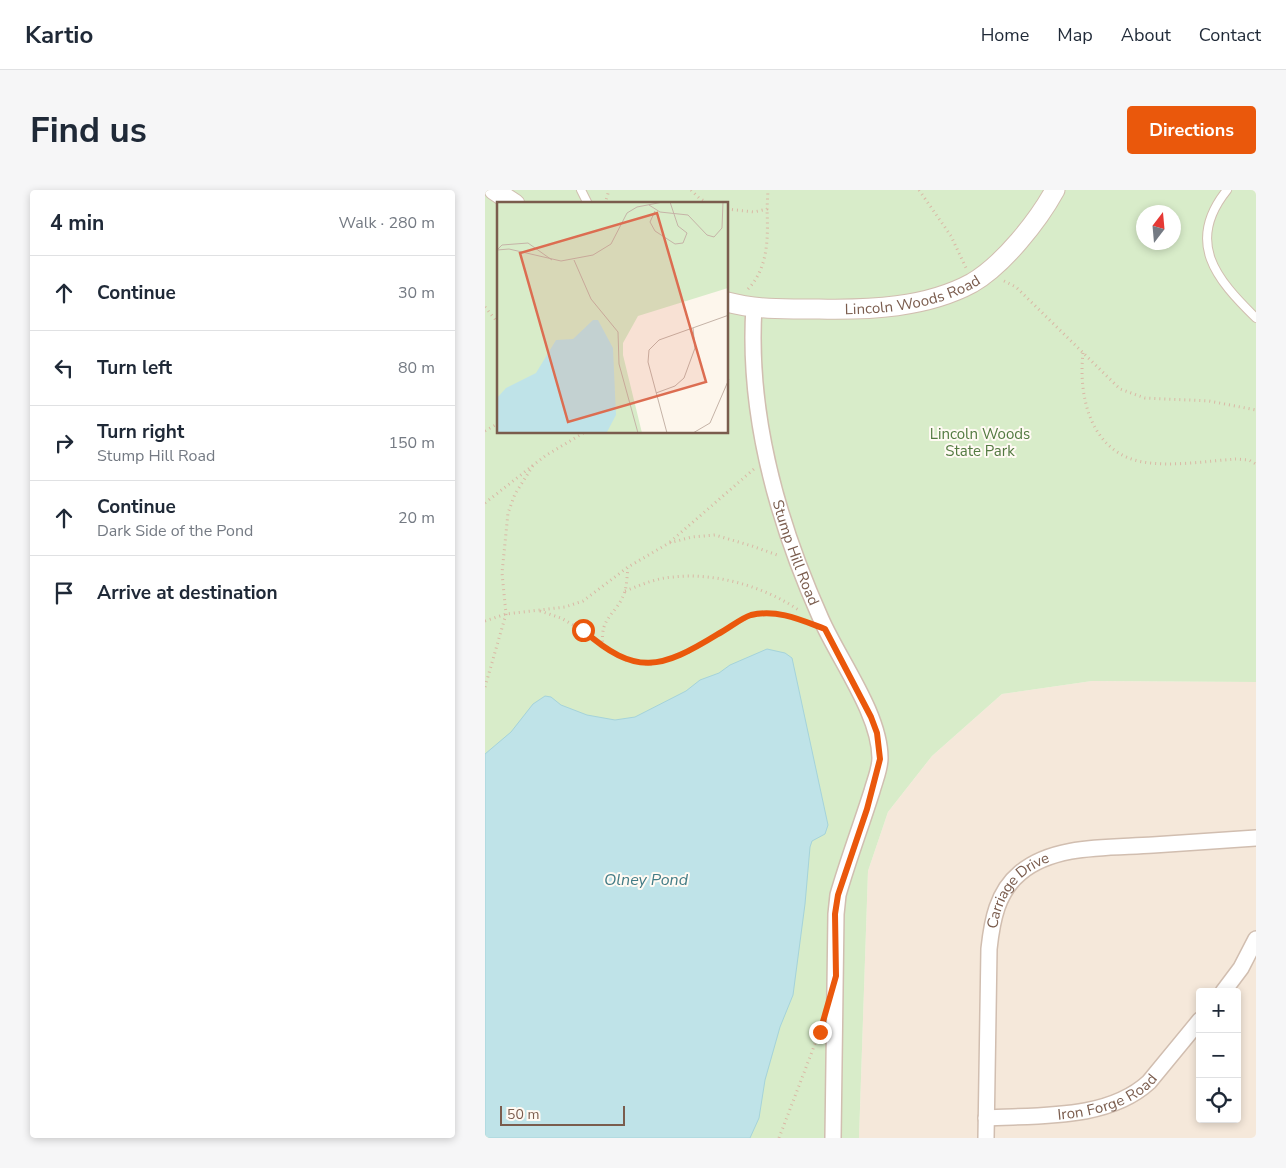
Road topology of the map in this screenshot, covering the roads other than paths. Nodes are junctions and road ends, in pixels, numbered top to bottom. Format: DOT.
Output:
graph roads {
  1 [pos="494,190"];
  2 [pos="581,190"];
  3 [pos="1055,190"];
  4 [pos="1227,190"];
  5 [pos="512,202"];
  6 [pos="587,202"];
  7 [pos="729,303"];
  8 [pos="754,307"];
  9 [pos="1256,318"];
  10 [pos="1256,838"];
  11 [pos="1256,939"];
  12 [pos="1226,988"];
  13 [pos="1196,1025"];
  14 [pos="986,1118"];
  15 [pos="833,1138"];
  16 [pos="986,1138"];
  1 -- 5 [label="street"];
  2 -- 6 [label="lane"];
  3 -- 8 [label="street, Lincoln Woods Road"];
  4 -- 9 [label="lane"];
  7 -- 8 [label="street, Lincoln Woods Road"];
  8 -- 15 [label="street, Stump Hill Road"];
  10 -- 14 [label="street, Carriage Drive"];
  11 -- 12 [label="street"];
  13 -- 14 [label="street, Iron Forge Road"];
  14 -- 16 [label="street, Carriage Drive"];
}
